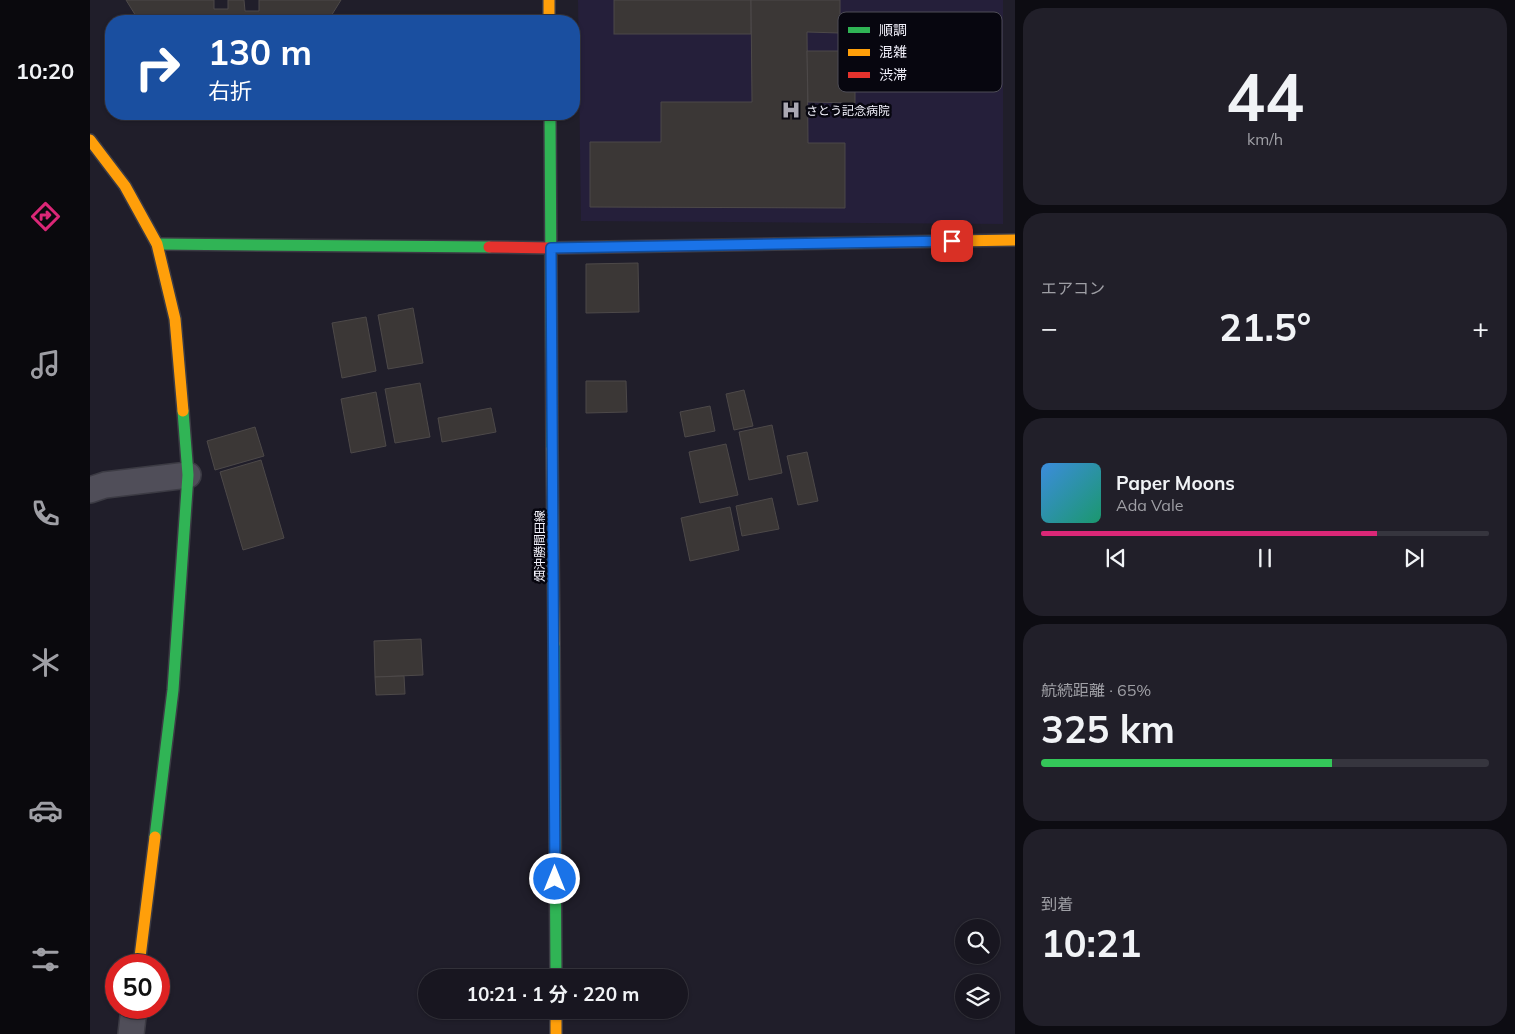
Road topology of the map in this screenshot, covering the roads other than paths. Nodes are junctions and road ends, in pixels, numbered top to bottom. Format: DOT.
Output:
graph roads {
  1 [pos="549,0"];
  2 [pos="549,15"];
  3 [pos="550,120"];
  4 [pos="90,140"];
  5 [pos="1015,240"];
  6 [pos="157,244"];
  7 [pos="551,248"];
  8 [pos="188,475"];
  9 [pos="90,490"];
  10 [pos="140,954"];
  11 [pos="556,969"];
  12 [pos="133,1019"];
  13 [pos="556,1019"];
  14 [pos="131,1034"];
  15 [pos="556,1034"];
  1 -- 2 [label="street"];
  3 -- 7 [label="street, 畑沖勝間田線"];
  4 -- 6 [label="street"];
  5 -- 7 [label="street"];
  6 -- 7 [label="street"];
  6 -- 8 [label="street"];
  7 -- 11 [label="street, 畑沖勝間田線"];
  8 -- 9 [label="street"];
  8 -- 10 [label="street"];
  12 -- 14 [label="street"];
  13 -- 15 [label="street"];
}
